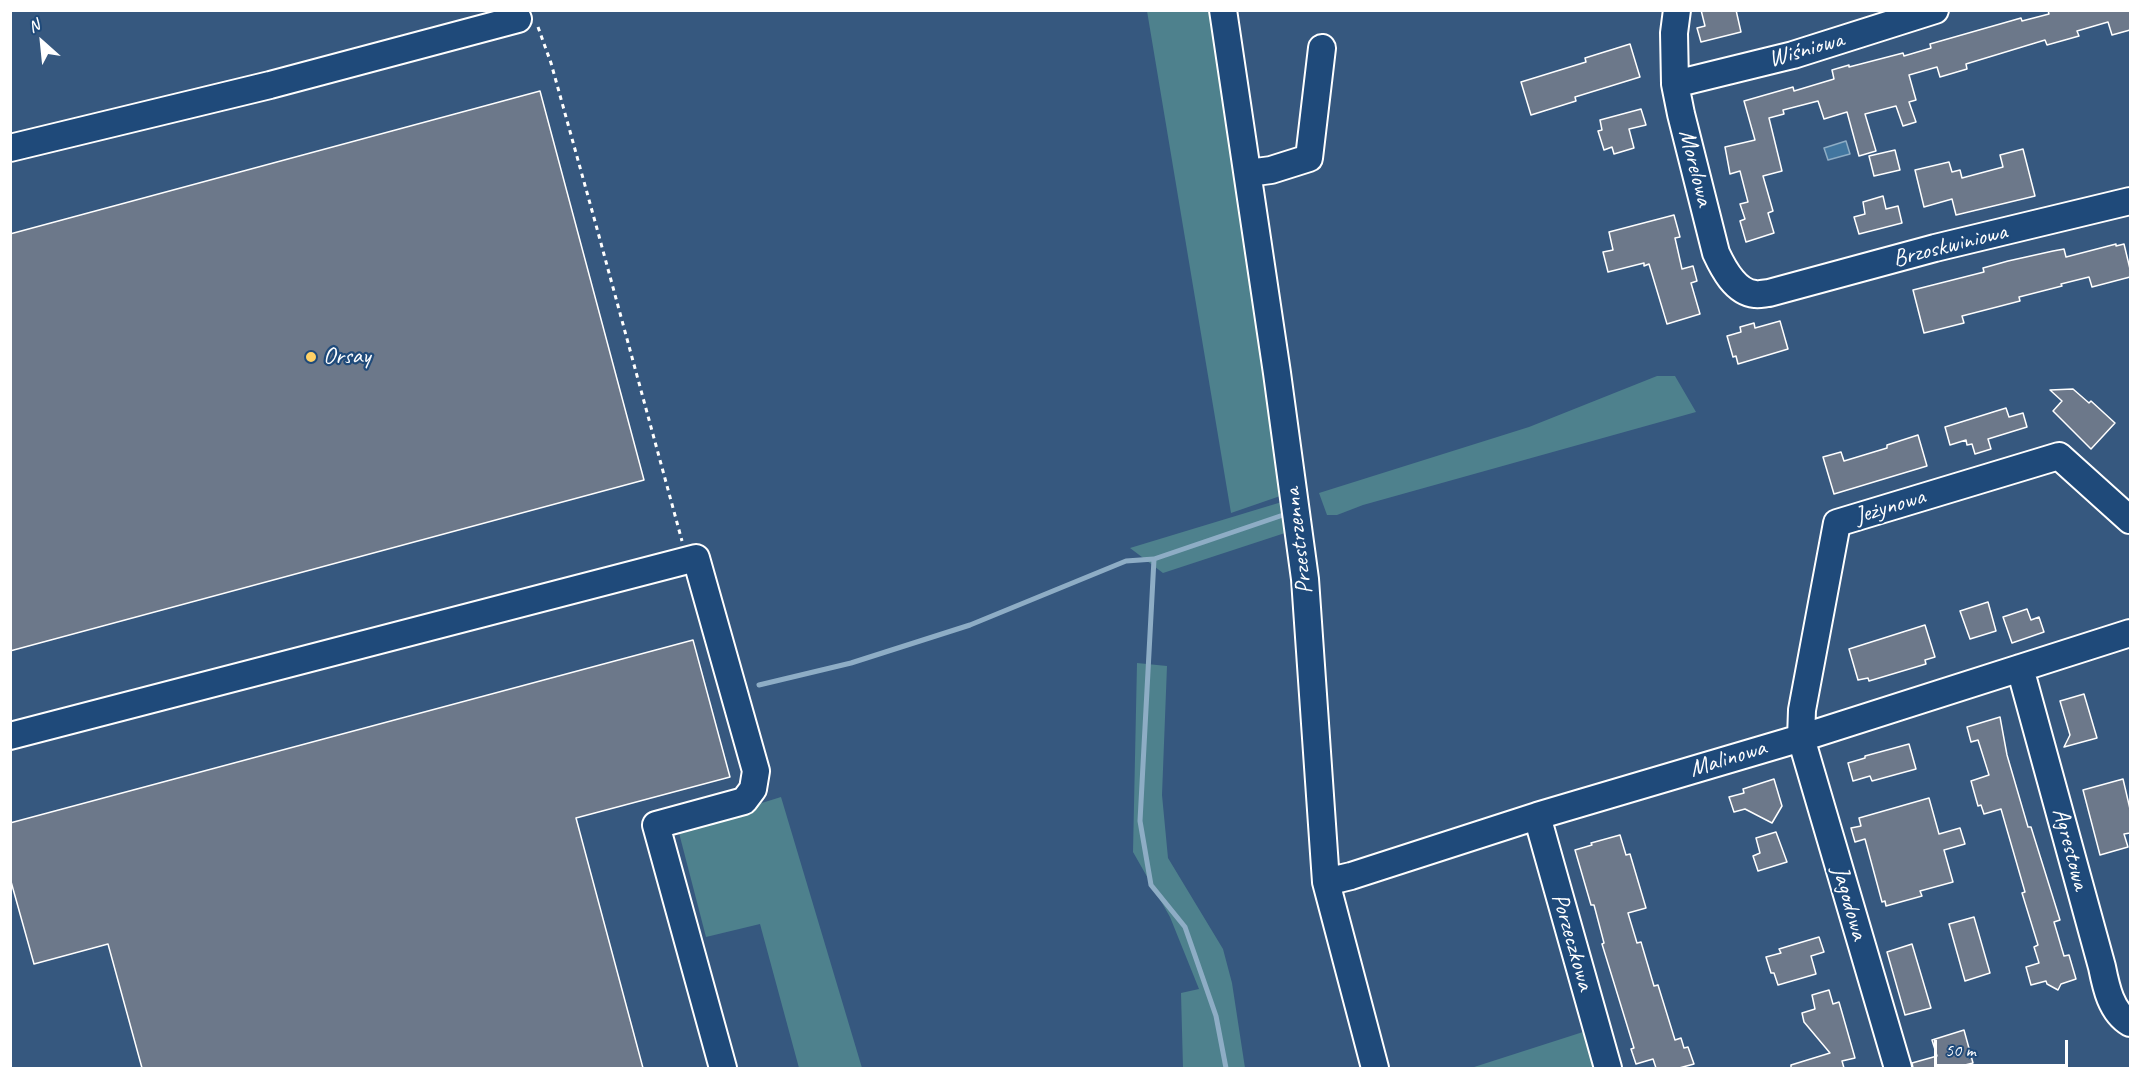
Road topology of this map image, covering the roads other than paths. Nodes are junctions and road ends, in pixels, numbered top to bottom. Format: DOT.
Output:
graph roads {
  1 [pos="1223,10"];
  2 [pos="1677,10"];
  3 [pos="1935,10"];
  4 [pos="518,19"];
  5 [pos="1322,48"];
  6 [pos="1675,84"];
  7 [pos="10,148"];
  8 [pos="1248,173"];
  9 [pos="2130,201"];
  10 [pos="1769,293"];
  11 [pos="2130,520"];
  12 [pos="2130,633"];
  13 [pos="2020,668"];
  14 [pos="10,736"];
  15 [pos="1801,738"];
  16 [pos="1537,816"];
  17 [pos="1326,882"];
  18 [pos="2130,1023"];
  19 [pos="723,1068"];
  20 [pos="1375,1068"];
  21 [pos="1608,1068"];
  22 [pos="1898,1068"];
  1 -- 8 [label="street, Przestrzenna"];
  2 -- 6 [label="street, Morelowa"];
  3 -- 6 [label="street, Wiśniowa"];
  4 -- 7 [label="street"];
  5 -- 8 [label="street"];
  6 -- 10 [label="street, Morelowa"];
  8 -- 17 [label="street, Przestrzenna"];
  9 -- 10 [label="street, Brzoskwiniowa"];
  11 -- 15 [label="street, Jeżynowa"];
  12 -- 13 [label="street, Malinowa"];
  13 -- 15 [label="street, Malinowa"];
  13 -- 18 [label="street, Agrestowa"];
  14 -- 19 [label="street"];
  15 -- 16 [label="street, Malinowa"];
  15 -- 22 [label="street, Jagodowa"];
  16 -- 17 [label="street, Malinowa"];
  16 -- 21 [label="street, Porzeczkowa"];
  17 -- 20 [label="street, Przestrzenna"];
}
